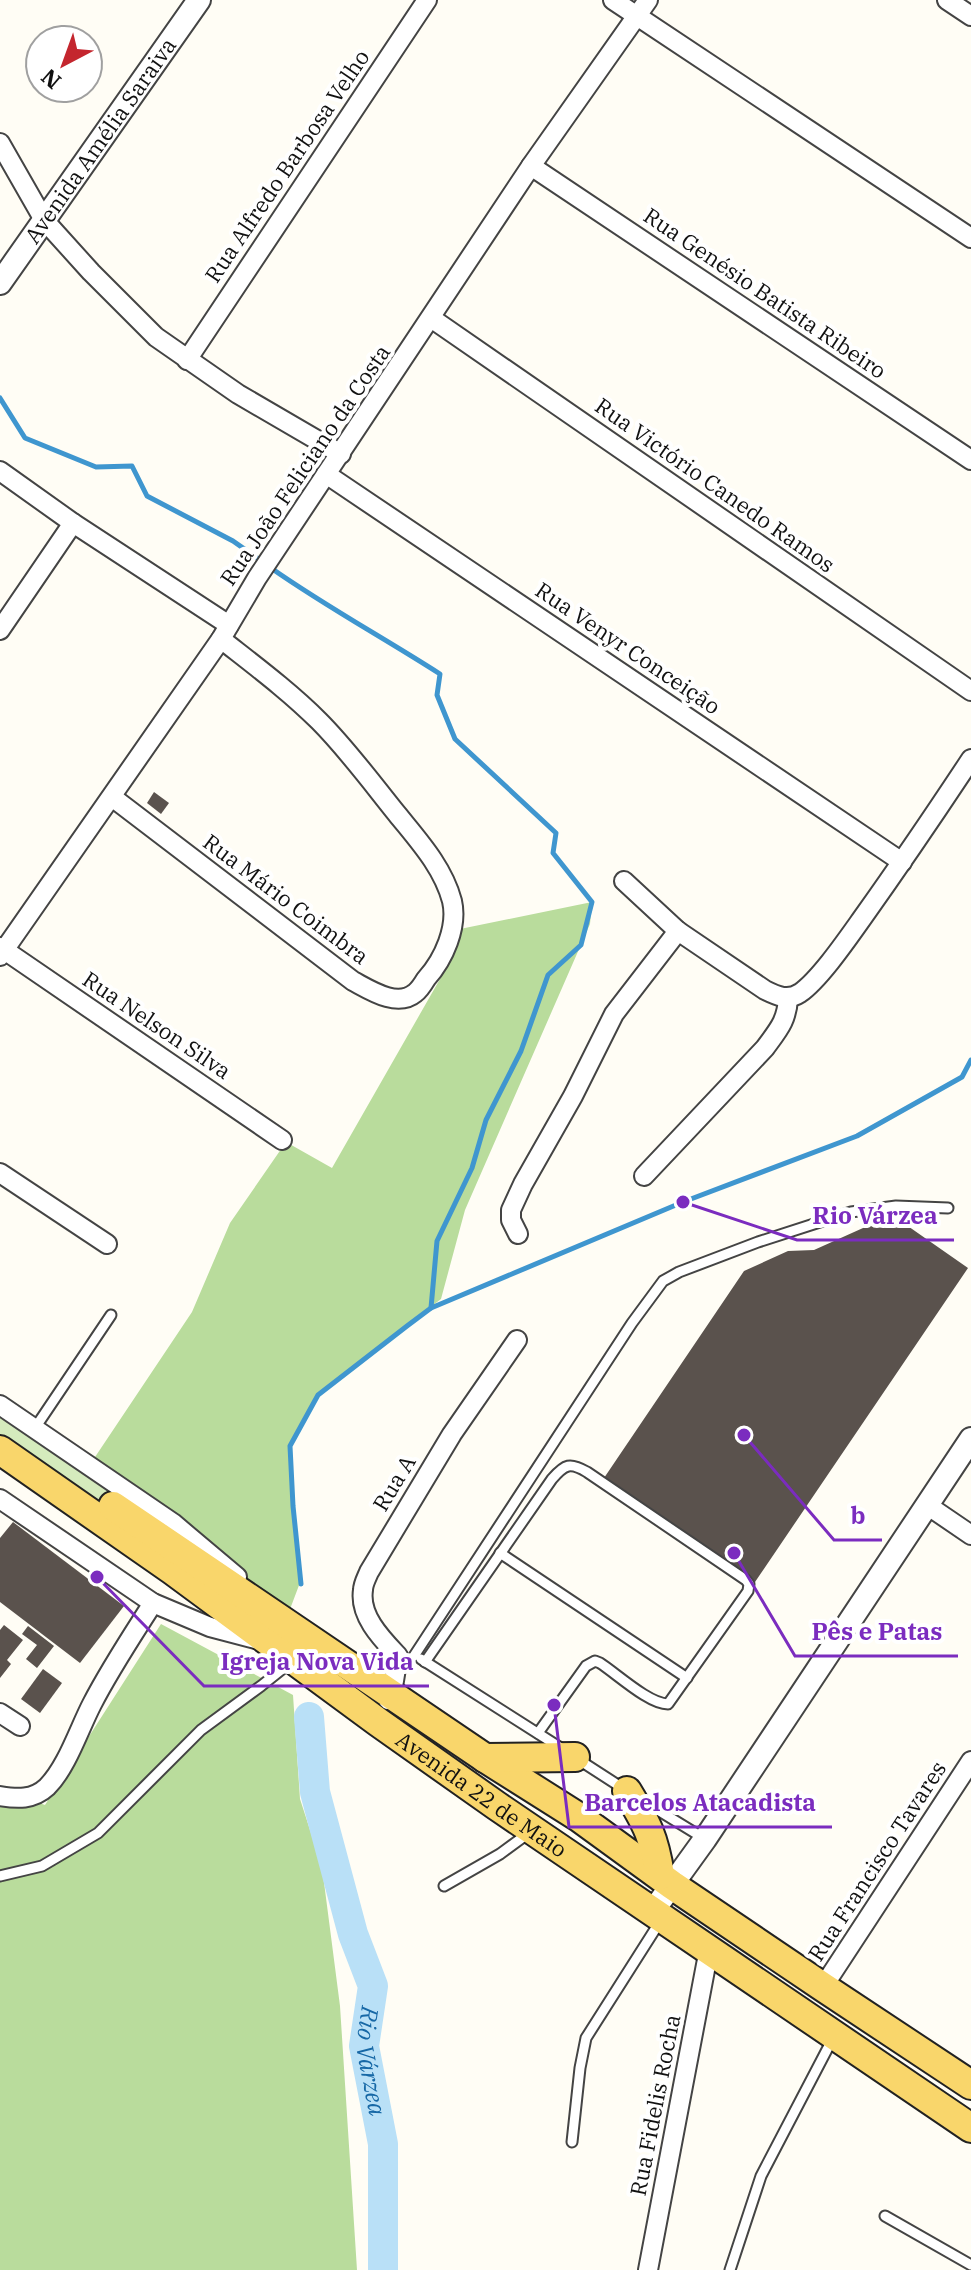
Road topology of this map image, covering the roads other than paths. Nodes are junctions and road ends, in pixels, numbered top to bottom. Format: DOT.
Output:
graph roads {
  1 [pos="427,0"];
  2 [pos="613,0"];
  3 [pos="648,0"];
  4 [pos="947,0"];
  5 [pos="193,2"];
  6 [pos="638,16"];
  7 [pos="971,16"];
  8 [pos="0,143"];
  9 [pos="531,166"];
  10 [pos="44,220"];
  11 [pos="971,238"];
  12 [pos="0,283"];
  13 [pos="431,318"];
  14 [pos="187,360"];
  15 [pos="341,454"];
  16 [pos="971,460"];
  17 [pos="0,471"];
  18 [pos="326,474"];
  19 [pos="73,523"];
  20 [pos="0,630"];
  21 [pos="225,632"];
  22 [pos="971,691"];
  23 [pos="971,759"];
  24 [pos="112,797"];
  25 [pos="902,862"];
  26 [pos="624,881"];
  27 [pos="678,931"];
  28 [pos="1,951"];
  29 [pos="788,998"];
  30 [pos="282,1140"];
  31 [pos="0,1173"];
  32 [pos="644,1176"];
  33 [pos="948,1208"];
  34 [pos="518,1234"];
  35 [pos="107,1244"];
  36 [pos="111,1315"];
  37 [pos="517,1340"];
  38 [pos="0,1405"];
  39 [pos="35,1428"];
  40 [pos="0,1430"];
  41 [pos="971,1439"];
  42 [pos="0,1450"];
  43 [pos="0,1499"];
  44 [pos="927,1505"];
  45 [pos="971,1535"];
  46 [pos="500,1553"];
  47 [pos="153,1603"];
  48 [pos="278,1634"];
  49 [pos="406,1656"];
  50 [pos="293,1660"];
  51 [pos="425,1662"];
  52 [pos="687,1678"];
  53 [pos="392,1693"];
  54 [pos="0,1713"];
  55 [pos="378,1722"];
  56 [pos="20,1726"];
  57 [pos="538,1733"];
  58 [pos="575,1757"];
  59 [pos="485,1758"];
  60 [pos="971,1761"];
  61 [pos="627,1791"];
  62 [pos="0,1796"];
  63 [pos="533,1830"];
  64 [pos="705,1839"];
  65 [pos="0,1876"];
  66 [pos="666,1880"];
  67 [pos="444,1886"];
  68 [pos="658,1914"];
  69 [pos="709,1949"];
  70 [pos="823,1987"];
  71 [pos="835,2035"];
  72 [pos="971,2085"];
  73 [pos="971,2128"];
  74 [pos="572,2142"];
  75 [pos="885,2216"];
  76 [pos="971,2265"];
  77 [pos="648,2270"];
  78 [pos="730,2270"];
  1 -- 14 [label="street, Rua Alfredo Barbosa Velho"];
  2 -- 6 [label="street"];
  3 -- 6 [label="street, Rua João Feliciano da Costa"];
  4 -- 7 [label="street"];
  5 -- 10 [label="street, Avenida Amélia Saraiva"];
  6 -- 9 [label="street, Rua João Feliciano da Costa"];
  6 -- 11 [label="street"];
  8 -- 10 [label="street"];
  9 -- 13 [label="street, Rua João Feliciano da Costa"];
  9 -- 16 [label="street, Rua Genésio Batista Ribeiro"];
  10 -- 12 [label="street, Avenida Amélia Saraiva"];
  10 -- 14 [label="street"];
  13 -- 15 [label="street, Rua João Feliciano da Costa"];
  13 -- 22 [label="street, Rua Victório Canedo Ramos"];
  14 -- 15 [label="street"];
  15 -- 18 [label="street, Rua João Feliciano da Costa"];
  17 -- 19 [label="street"];
  18 -- 21 [label="street, Rua João Feliciano da Costa"];
  18 -- 25 [label="street, Rua Venyr Conceição"];
  19 -- 20 [label="street"];
  19 -- 21 [label="street"];
  21 -- 24 [label="street, Rua João Feliciano da Costa"];
  21 -- 24 [label="street, Rua Mário Coimbra"];
  23 -- 25 [label="street"];
  24 -- 28 [label="street, Rua João Feliciano da Costa"];
  25 -- 29 [label="street"];
  26 -- 27 [label="street"];
  27 -- 29 [label="street"];
  27 -- 34 [label="street"];
  28 -- 30 [label="street, Rua Nelson Silva"];
  29 -- 32 [label="street"];
  31 -- 35 [label="street"];
  33 -- 49 [label="lane"];
  36 -- 39 [label="lane"];
  37 -- 49 [label="street, Rua A"];
  38 -- 39 [label="street, Avenida 22 de Maio"];
  39 -- 48 [label="street, Avenida 22 de Maio"];
  40 -- 48 [label="main road, Avenida 22 de Maio"];
  41 -- 44 [label="street"];
  42 -- 48 [label="main road, Avenida 22 de Maio"];
  43 -- 47 [label="street"];
  44 -- 45 [label="street"];
  44 -- 64 [label="street"];
  46 -- 51 [label="lane"];
  46 -- 52 [label="lane"];
  46 -- 52 [label="lane"];
  47 -- 48 [label="street"];
  47 -- 62 [label="street"];
  48 -- 50 [label="main road, Avenida 22 de Maio"];
  48 -- 53 [label="main road, Avenida 22 de Maio"];
  49 -- 51 [label="lane"];
  49 -- 53 [label="street"];
  50 -- 55 [label="main road, Avenida 22 de Maio"];
  50 -- 65 [label="lane"];
  51 -- 57 [label="lane"];
  52 -- 57 [label="lane"];
  53 -- 55 [label="street"];
  53 -- 59 [label="main road, Avenida 22 de Maio"];
  54 -- 56 [label="street"];
  55 -- 63 [label="main road, Avenida 22 de Maio"];
  57 -- 58 [label="lane"];
  58 -- 59 [label="main road"];
  58 -- 61 [label="lane"];
  59 -- 66 [label="main road, Avenida 22 de Maio"];
  60 -- 70 [label="street, Rua Francisco Tavares"];
  61 -- 64 [label="lane"];
  61 -- 66 [label="main road"];
  63 -- 67 [label="lane"];
  63 -- 68 [label="main road, Avenida 22 de Maio"];
  64 -- 66 [label="street"];
  66 -- 68 [label="street"];
  66 -- 70 [label="main road, Avenida 22 de Maio"];
  68 -- 69 [label="main road, Avenida 22 de Maio"];
  68 -- 74 [label="lane"];
  69 -- 71 [label="main road, Avenida 22 de Maio"];
  69 -- 77 [label="street, Rua Fidelis Rocha"];
  70 -- 72 [label="main road, Avenida 22 de Maio"];
  71 -- 73 [label="main road, Avenida 22 de Maio"];
  71 -- 78 [label="lane"];
  75 -- 76 [label="lane"];
}
